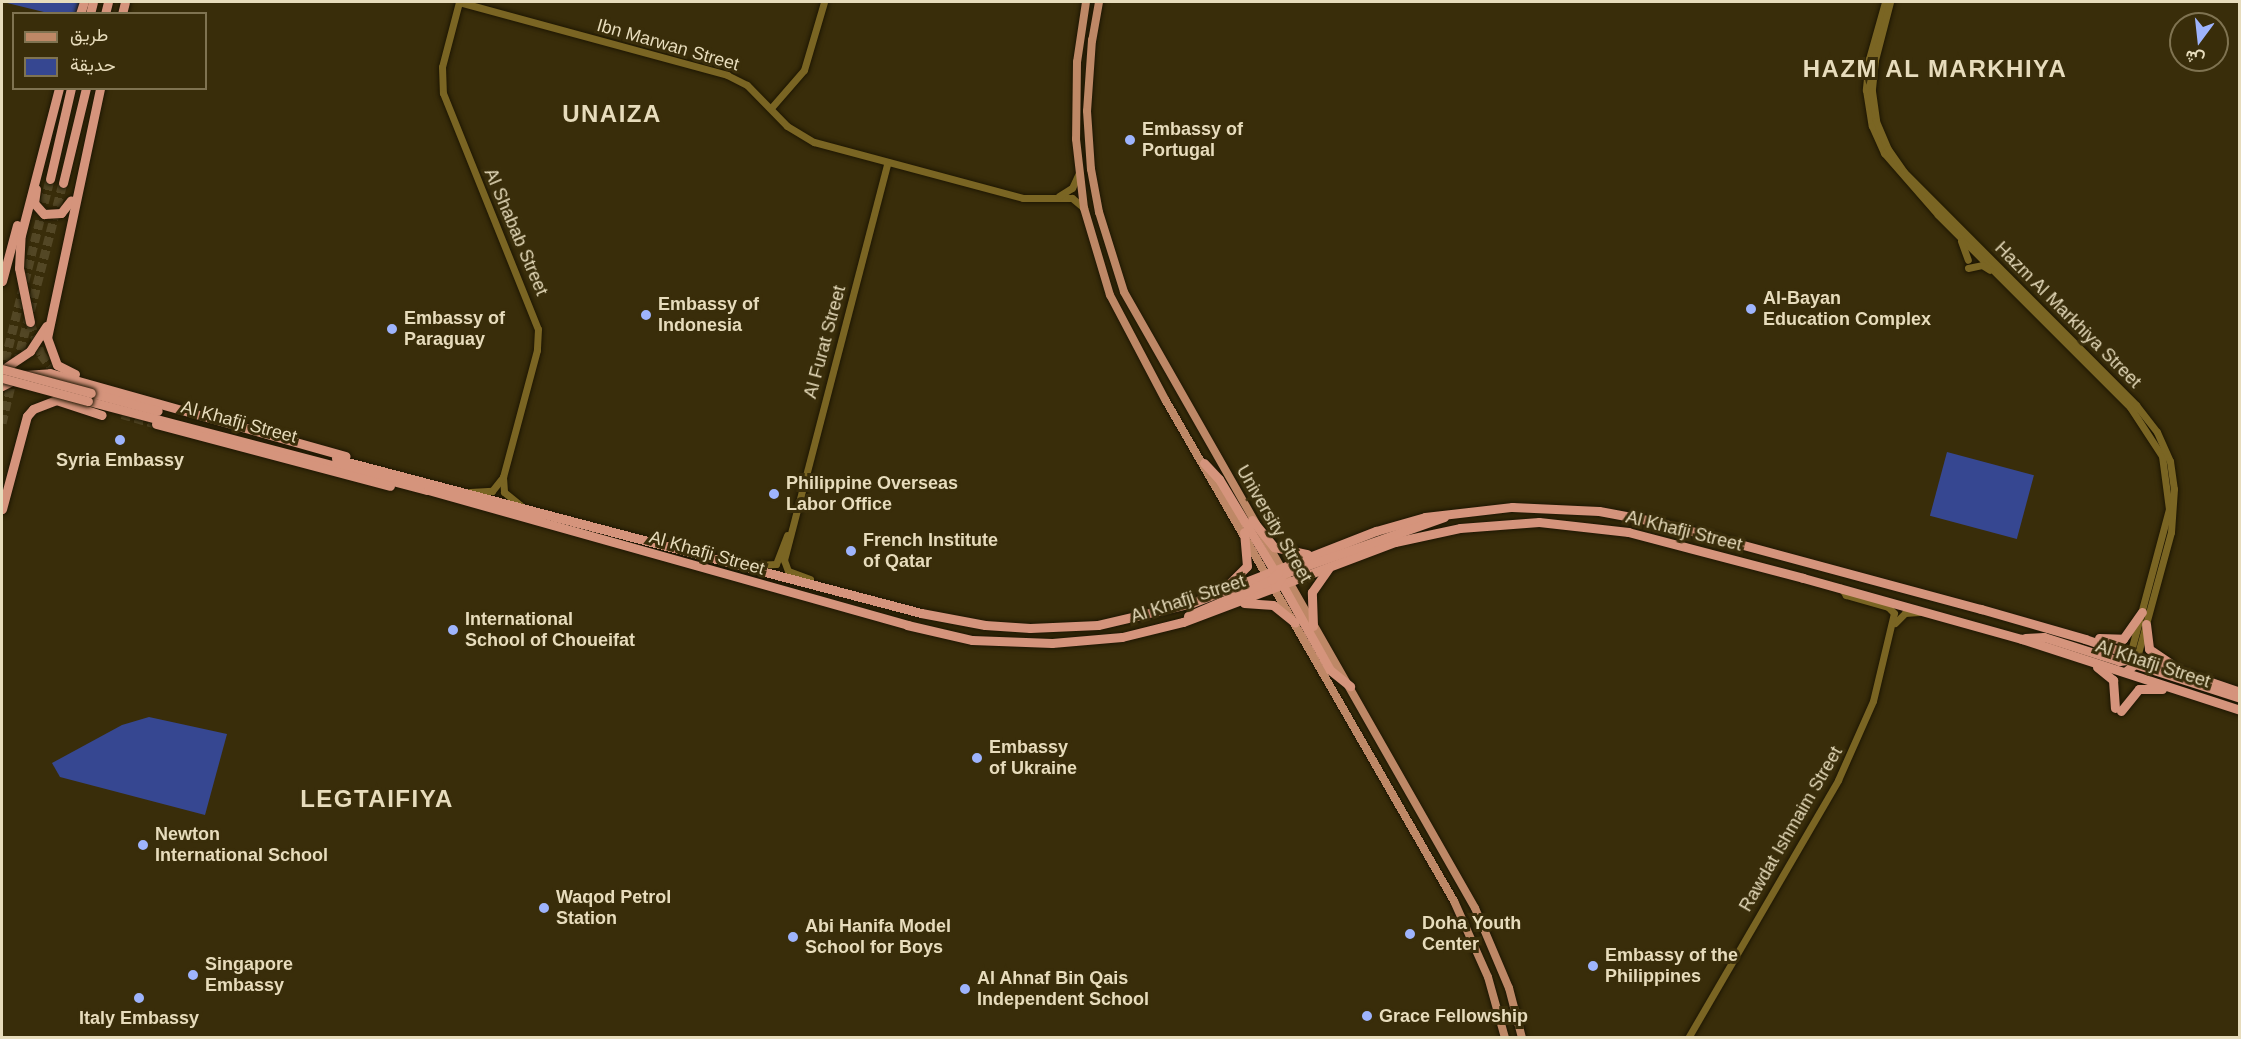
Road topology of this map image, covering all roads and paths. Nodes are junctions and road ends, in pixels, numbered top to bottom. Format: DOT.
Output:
graph roads {
  1 [pos="459,2"];
  2 [pos="824,2"];
  3 [pos="1086,2"];
  4 [pos="1094,2"];
  5 [pos="1099,2"];
  6 [pos="1885,2"];
  7 [pos="1890,2"];
  8 [pos="1093,31"];
  9 [pos="58,90"];
  10 [pos="71,90"];
  11 [pos="86,90"];
  12 [pos="100,90"];
  13 [pos="771,108"];
  14 [pos="45,136"];
  15 [pos="888,162"];
  16 [pos="1078,173"];
  17 [pos="50,179"];
  18 [pos="63,183"];
  19 [pos="75,190"];
  20 [pos="1059,196"];
  21 [pos="26,207"];
  22 [pos="1084,208"];
  23 [pos="1950,227"];
  24 [pos="2,281"];
  25 [pos="2007,283"];
  26 [pos="52,310"];
  27 [pos="30,322"];
  28 [pos="2,369"];
  29 [pos="2,378"];
  30 [pos="2,386"];
  31 [pos="105,387"];
  32 [pos="89,397"];
  33 [pos="102,415"];
  34 [pos="156,424"];
  35 [pos="1204,463"];
  36 [pos="385,471"];
  37 [pos="503,477"];
  38 [pos="464,492"];
  39 [pos="475,505"];
  40 [pos="525,508"];
  41 [pos="2,509"];
  42 [pos="1452,512"];
  43 [pos="1252,520"];
  44 [pos="790,530"];
  45 [pos="1244,532"];
  46 [pos="1315,554"];
  47 [pos="1332,565"];
  48 [pos="746,566"];
  49 [pos="1277,577"];
  50 [pos="826,587"];
  51 [pos="1841,588"];
  52 [pos="1218,593"];
  53 [pos="1236,602"];
  54 [pos="2142,612"];
  55 [pos="1932,613"];
  56 [pos="1183,622"];
  57 [pos="1295,623"];
  58 [pos="2146,624"];
  59 [pos="1894,625"];
  60 [pos="1313,626"];
  61 [pos="2022,639"];
  62 [pos="2085,639"];
  63 [pos="2133,660"];
  64 [pos="2091,661"];
  65 [pos="2178,671"];
  66 [pos="2129,673"];
  67 [pos="1350,686"];
  68 [pos="2175,689"];
  69 [pos="2240,692"];
  70 [pos="2240,698"];
  71 [pos="2240,710"];
  72 [pos="1505,1038"];
  73 [pos="1522,1038"];
  74 [pos="1688,1038"];
  1 -- 13 [label="street, Ibn Marwan Street"];
  1 -- 37 [label="street, Al Shabab Street"];
  2 -- 13 [label="street"];
  3 -- 16 [label="main road, University Street"];
  4 -- 8 [label="main road"];
  5 -- 8 [label="main road, University Street"];
  6 -- 23 [label="street, Hazm Al Markhiya Street"];
  7 -- 58 [label="street, Hazm Al Markhiya Street"];
  8 -- 43 [label="main road, University Street"];
  9 -- 14 [label="highway"];
  10 -- 17 [label="highway"];
  11 -- 18 [label="highway"];
  12 -- 19 [label="highway"];
  13 -- 15 [label="street, Ibn Marwan Street"];
  14 -- 19 [label="highway"];
  14 -- 21 [label="highway"];
  15 -- 20 [label="street, Ibn Marwan Street"];
  15 -- 44 [label="street, Al Furat Street"];
  16 -- 20 [label="street"];
  16 -- 22 [label="main road, University Street"];
  19 -- 26 [label="highway"];
  20 -- 22 [label="street, Ibn Marwan Street"];
  21 -- 24 [label="highway"];
  21 -- 27 [label="highway"];
  22 -- 35 [label="main road, University Street"];
  23 -- 25 [label="street, Hazm Al Markhiya Street"];
  23 -- 25 [label="street"];
  25 -- 54 [label="street, Hazm Al Markhiya Street"];
  26 -- 28 [label="highway"];
  26 -- 31 [label="highway"];
  28 -- 32 [label="highway, Al Khafji Street, bridge"];
  29 -- 32 [label="highway, Al Khafji Street, bridge"];
  30 -- 31 [label="highway"];
  31 -- 36 [label="highway"];
  32 -- 36 [label="highway, Al Khafji Street"];
  32 -- 39 [label="highway, Al Khafji Street"];
  33 -- 41 [label="highway"];
  34 -- 39 [label="highway"];
  35 -- 45 [label="main road, University Street"];
  35 -- 49 [label="highway"];
  36 -- 38 [label="highway, Al Khafji Street"];
  37 -- 38 [label="street"];
  37 -- 40 [label="street"];
  38 -- 40 [label="highway, Al Khafji Street"];
  39 -- 56 [label="highway, Al Khafji Street"];
  40 -- 48 [label="highway, Al Khafji Street"];
  42 -- 46 [label="highway, Al Khafji Street"];
  42 -- 49 [label="highway"];
  42 -- 62 [label="highway, Al Khafji Street"];
  43 -- 46 [label="highway"];
  43 -- 49 [label="main road, University Street"];
  44 -- 48 [label="street, Al Furat Street"];
  44 -- 50 [label="street, Al Furat Street"];
  45 -- 49 [label="main road, University Street"];
  45 -- 52 [label="highway"];
  46 -- 49 [label="highway, Al Khafji Street"];
  47 -- 49 [label="highway, Al Khafji Street"];
  47 -- 51 [label="highway, Al Khafji Street"];
  47 -- 60 [label="highway"];
  48 -- 50 [label="highway, Al Khafji Street"];
  49 -- 52 [label="highway, Al Khafji Street"];
  49 -- 53 [label="highway, Al Khafji Street"];
  49 -- 56 [label="highway"];
  49 -- 57 [label="main road, University Street"];
  49 -- 60 [label="main road, University Street"];
  49 -- 67 [label="highway"];
  50 -- 52 [label="highway, Al Khafji Street"];
  51 -- 55 [label="highway, Al Khafji Street"];
  51 -- 59 [label="street"];
  53 -- 56 [label="highway, Al Khafji Street"];
  53 -- 57 [label="highway"];
  54 -- 62 [label="highway"];
  54 -- 63 [label="street, Hazm Al Markhiya Street"];
  55 -- 59 [label="street"];
  55 -- 61 [label="highway, Al Khafji Street"];
  57 -- 72 [label="main road, University Street"];
  58 -- 63 [label="street, Hazm Al Markhiya Street"];
  58 -- 65 [label="highway"];
  59 -- 74 [label="street, Rawdat Ishmaim Street"];
  60 -- 67 [label="main road, University Street"];
  61 -- 63 [label="highway"];
  61 -- 64 [label="highway, Al Khafji Street"];
  62 -- 63 [label="highway, Al Khafji Street"];
  63 -- 65 [label="highway, Al Khafji Street"];
  63 -- 66 [label="highway"];
  63 -- 70 [label="highway"];
  64 -- 66 [label="highway, Al Khafji Street"];
  64 -- 68 [label="highway"];
  65 -- 69 [label="highway, Al Khafji Street"];
  66 -- 68 [label="highway, Al Khafji Street"];
  67 -- 73 [label="main road, University Street"];
  68 -- 71 [label="highway, Al Khafji Street"];
}
